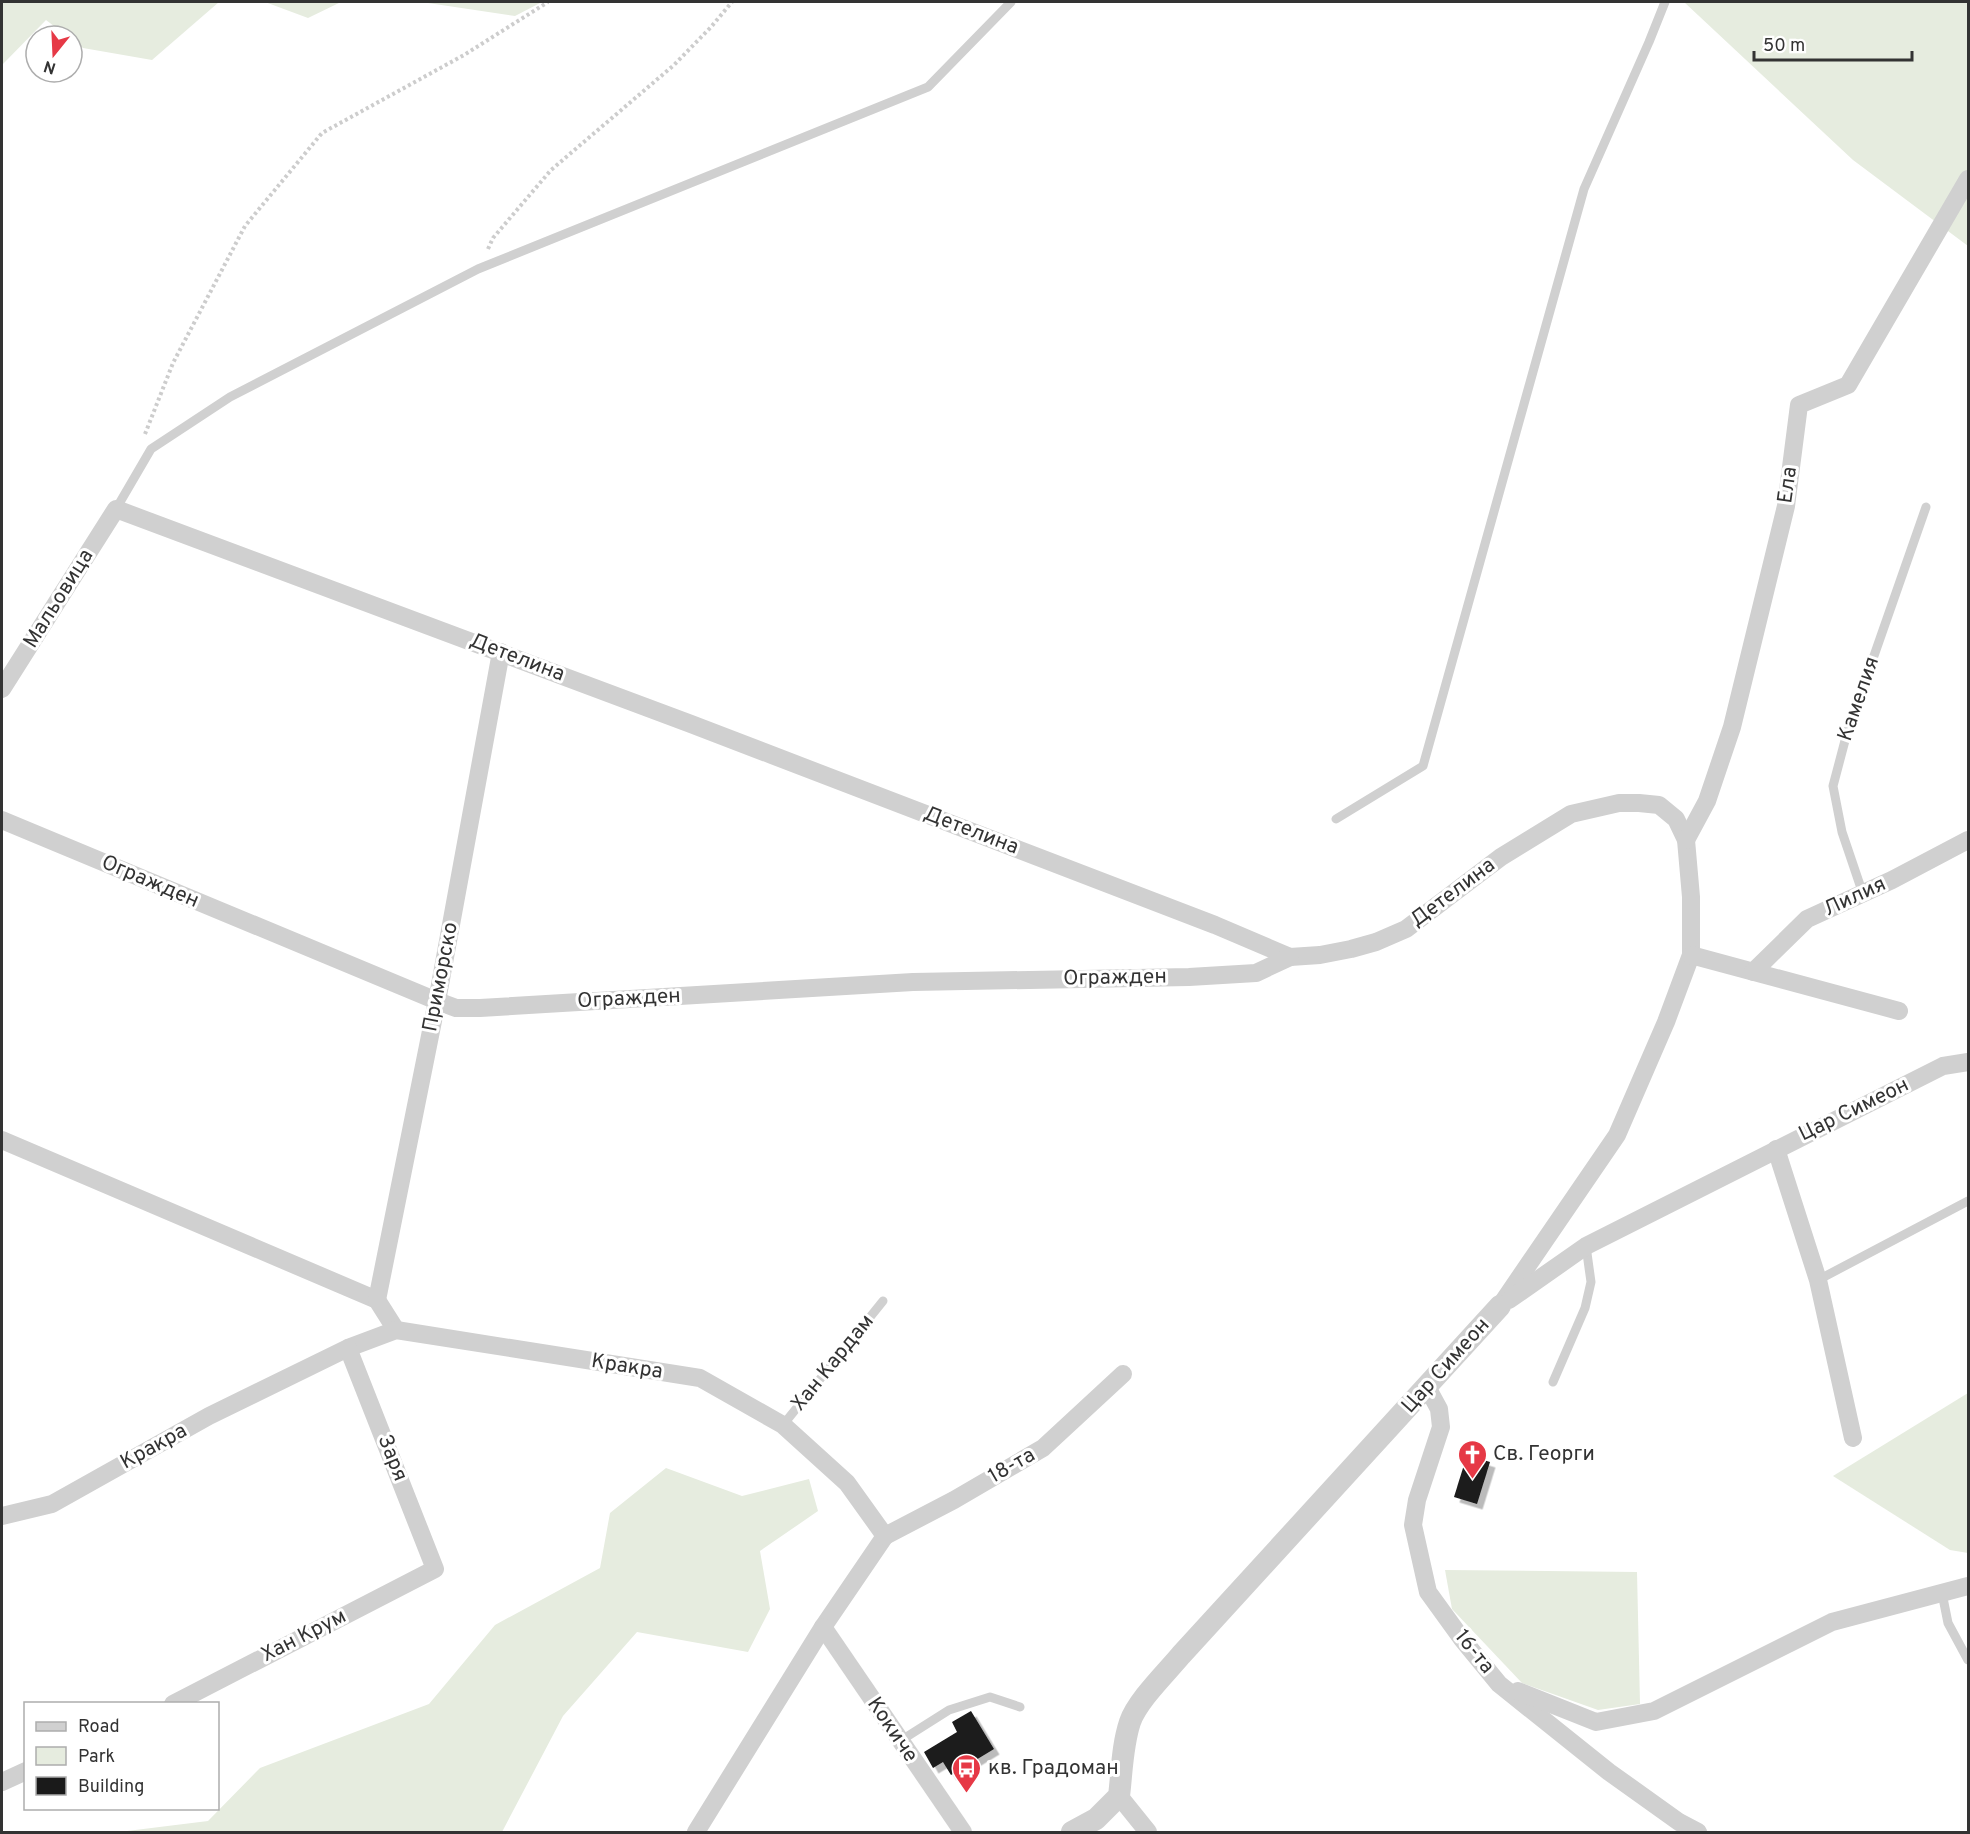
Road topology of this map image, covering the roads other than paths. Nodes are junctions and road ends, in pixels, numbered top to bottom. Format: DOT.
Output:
graph roads {
  1 [pos="1011,2"];
  2 [pos="1665,2"];
  3 [pos="1968,179"];
  4 [pos="1926,507"];
  5 [pos="116,508"];
  6 [pos="501,652"];
  7 [pos="2,689"];
  8 [pos="1336,819"];
  9 [pos="2,820"];
  10 [pos="1686,840"];
  11 [pos="1968,840"];
  12 [pos="1863,894"];
  13 [pos="1691,955"];
  14 [pos="1290,957"];
  15 [pos="1753,972"];
  16 [pos="437,1001"];
  17 [pos="1899,1011"];
  18 [pos="1968,1062"];
  19 [pos="2,1140"];
  20 [pos="1776,1149"];
  21 [pos="1968,1201"];
  22 [pos="1586,1246"];
  23 [pos="1818,1280"];
  24 [pos="377,1300"];
  25 [pos="883,1301"];
  26 [pos="1500,1306"];
  27 [pos="396,1330"];
  28 [pos="348,1348"];
  29 [pos="1123,1374"];
  30 [pos="1553,1382"];
  31 [pos="1427,1388"];
  32 [pos="783,1425"];
  33 [pos="1853,1438"];
  34 [pos="2,1516"];
  35 [pos="885,1536"];
  36 [pos="435,1569"];
  37 [pos="1968,1586"];
  38 [pos="1942,1593"];
  39 [pos="823,1627"];
  40 [pos="1968,1660"];
  41 [pos="1499,1684"];
  42 [pos="176,1702"];
  43 [pos="1020,1707"];
  44 [pos="900,1742"];
  45 [pos="24,1772"];
  46 [pos="2,1782"];
  47 [pos="1119,1796"];
  48 [pos="696,1833"];
  49 [pos="963,1833"];
  50 [pos="1072,1833"];
  51 [pos="1148,1833"];
  52 [pos="1698,1833"];
  1 -- 5 [label="lane"];
  2 -- 8 [label="lane"];
  3 -- 10 [label="street, Ела"];
  4 -- 12 [label="lane, Камелия"];
  5 -- 6 [label="street, Детелина"];
  5 -- 7 [label="street, Мальовица"];
  6 -- 14 [label="street, Детелина"];
  6 -- 16 [label="street, Приморско"];
  9 -- 16 [label="street, Огражден"];
  10 -- 13 [label="street, Детелина"];
  10 -- 14 [label="street, Детелина"];
  11 -- 12 [label="street, Лилия"];
  12 -- 15 [label="street, Лилия"];
  13 -- 15 [label="street"];
  13 -- 26 [label="street, Детелина"];
  14 -- 16 [label="street, Огражден"];
  15 -- 17 [label="street"];
  16 -- 24 [label="street, Приморско"];
  18 -- 20 [label="street, Цар Симеон"];
  19 -- 24 [label="street"];
  20 -- 22 [label="street, Цар Симеон"];
  20 -- 23 [label="street"];
  21 -- 23 [label="lane"];
  22 -- 26 [label="street, Цар Симеон"];
  22 -- 30 [label="lane"];
  23 -- 33 [label="street"];
  24 -- 27 [label="street"];
  25 -- 32 [label="lane, Хан Кардам"];
  26 -- 31 [label="street, Цар Симеон"];
  27 -- 28 [label="street, Кракра"];
  27 -- 32 [label="street, Кракра"];
  28 -- 34 [label="street, Кракра"];
  28 -- 36 [label="street, Заря"];
  29 -- 35 [label="street, 18-та"];
  31 -- 41 [label="street, 16-та"];
  31 -- 47 [label="street, Цар Симеон"];
  32 -- 35 [label="street, Кракра"];
  35 -- 39 [label="street"];
  36 -- 42 [label="street, Хан Крум"];
  37 -- 38 [label="street"];
  38 -- 40 [label="lane"];
  38 -- 41 [label="street"];
  39 -- 44 [label="street, Кокиче"];
  39 -- 48 [label="street"];
  41 -- 52 [label="street, 16-та"];
  43 -- 44 [label="lane"];
  44 -- 49 [label="street, Кокиче"];
  45 -- 46 [label="street"];
  47 -- 50 [label="street"];
  47 -- 51 [label="street"];
}
